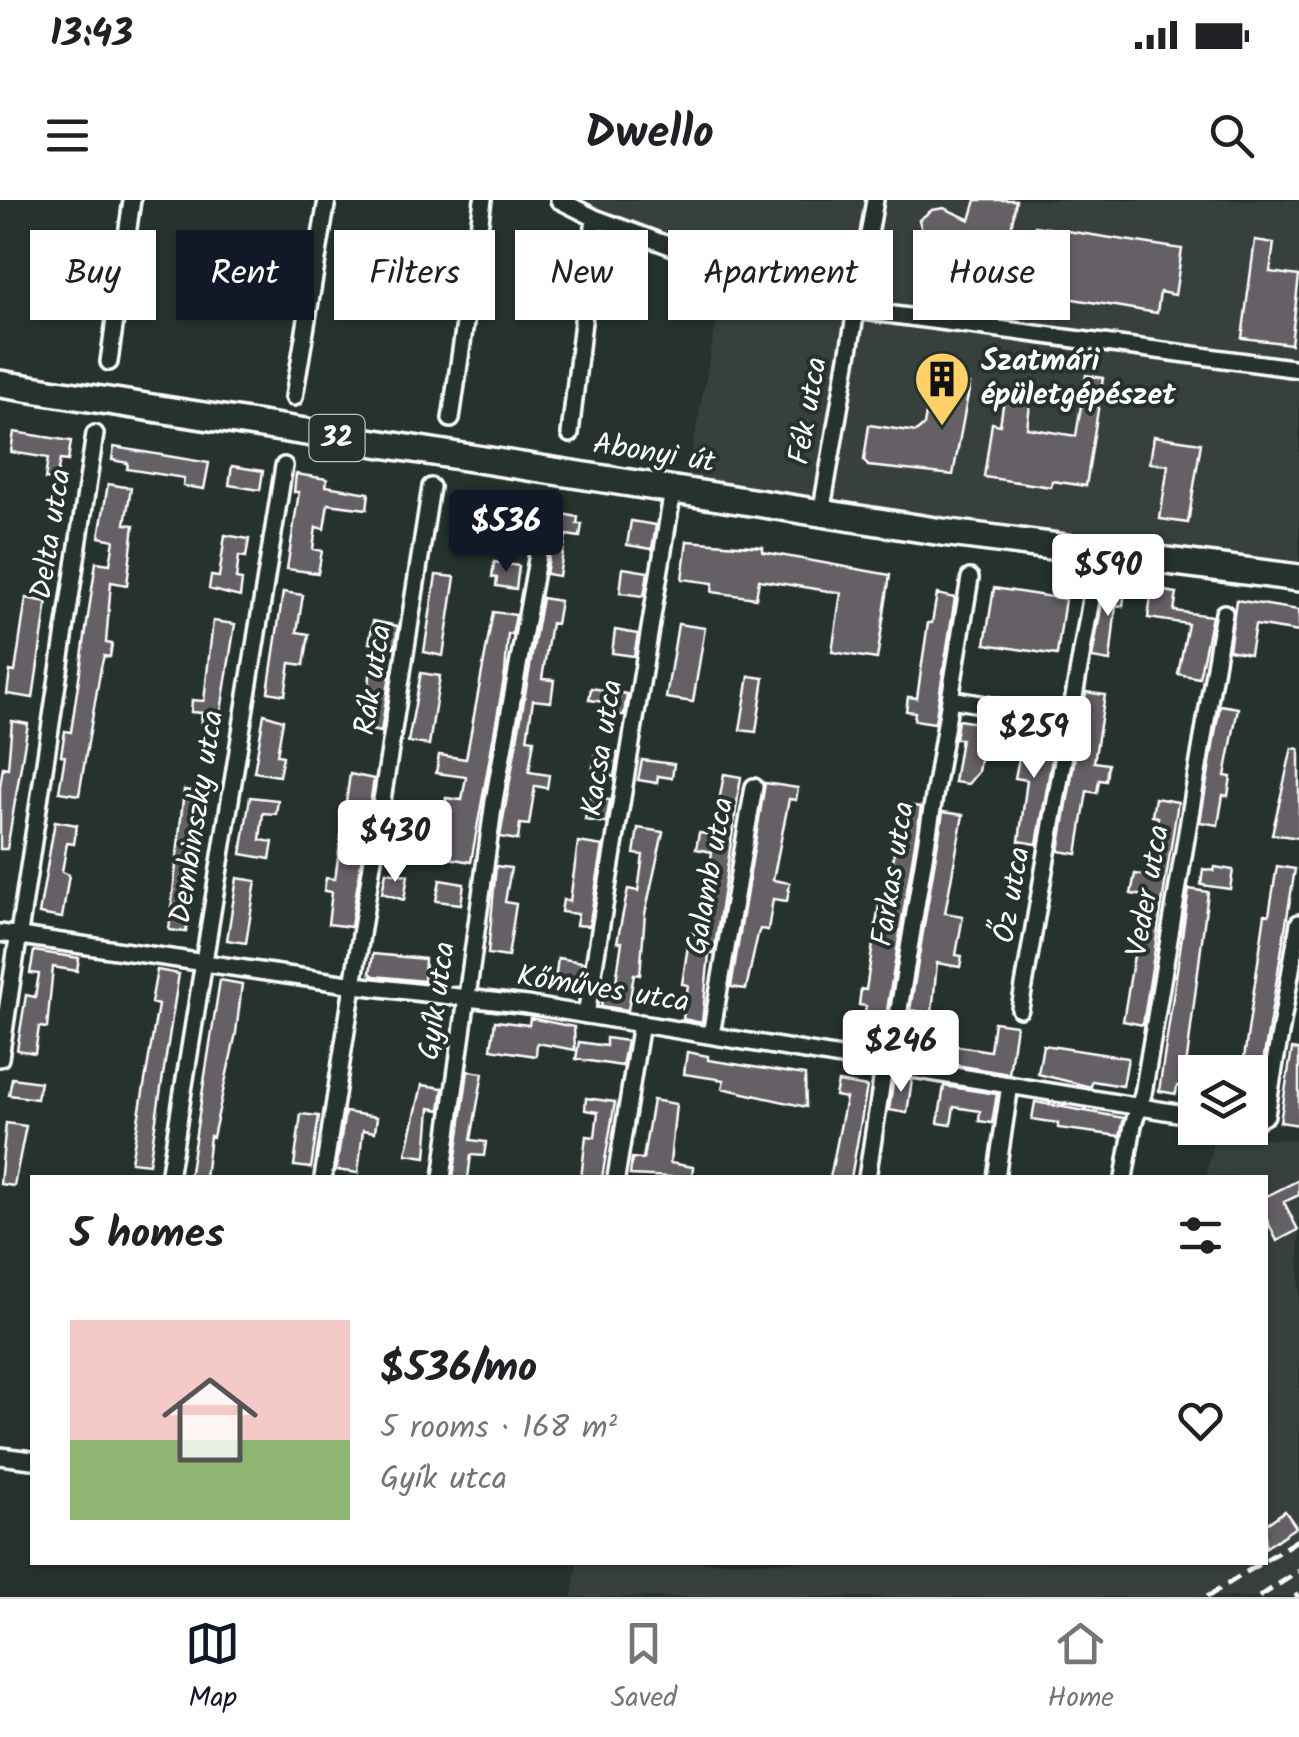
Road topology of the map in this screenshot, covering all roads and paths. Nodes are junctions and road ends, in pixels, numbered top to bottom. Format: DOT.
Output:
graph roads {
  1 [pos="132,200"];
  2 [pos="326,200"];
  3 [pos="483,200"];
  4 [pos="559,200"];
  5 [pos="875,200"];
  6 [pos="595,218"];
  7 [pos="870,230"];
  8 [pos="668,245"];
  9 [pos="893,315"];
  10 [pos="853,320"];
  11 [pos="109,362"];
  12 [pos="1299,368"];
  13 [pos="0,384"];
  14 [pos="294,397"];
  15 [pos="451,419"];
  16 [pos="95,434"];
  17 [pos="570,434"];
  18 [pos="284,466"];
  19 [pos="431,487"];
  20 [pos="673,490"];
  21 [pos="820,514"];
  22 [pos="541,537"];
  23 [pos="1100,553"];
  24 [pos="1291,573"];
  25 [pos="970,578"];
  26 [pos="1224,612"];
  27 [pos="951,699"];
  28 [pos="1073,720"];
  29 [pos="754,787"];
  30 [pos="1299,923"];
  31 [pos="0,933"];
  32 [pos="20,936"];
  33 [pos="1297,949"];
  34 [pos="202,964"];
  35 [pos="355,985"];
  36 [pos="466,996"];
  37 [pos="1020,1010"];
  38 [pos="586,1014"];
  39 [pos="641,1023"];
  40 [pos="711,1034"];
  41 [pos="0,1058"];
  42 [pos="888,1066"];
  43 [pos="1010,1085"];
  44 [pos="1268,1104"];
  45 [pos="1137,1107"];
  46 [pos="1178,1113"];
  47 [pos="168,1175"];
  48 [pos="323,1175"];
  49 [pos="442,1175"];
  50 [pos="616,1175"];
  51 [pos="868,1175"];
  52 [pos="996,1175"];
  53 [pos="1125,1175"];
  54 [pos="0,1456"];
  55 [pos="30,1460"];
  1 -- 11 [label="street"];
  2 -- 14 [label="street"];
  3 -- 15 [label="street"];
  4 -- 6 [label="street"];
  5 -- 7 [label="street, Fék utca"];
  6 -- 8 [label="street"];
  6 -- 17 [label="street"];
  9 -- 12 [label="street"];
  10 -- 21 [label="street, Fék utca"];
  13 -- 20 [label="main road, Abonyi út / 32"];
  16 -- 32 [label="street, Delta utca"];
  18 -- 34 [label="street, Dembinszky utca"];
  19 -- 35 [label="street, Rák utca"];
  20 -- 21 [label="main road, Abonyi út / 32"];
  20 -- 38 [label="street, Kacsa utca"];
  21 -- 23 [label="main road, Abonyi út / 32"];
  22 -- 36 [label="street, Gyík utca"];
  23 -- 24 [label="main road, Abonyi út / 32"];
  23 -- 28 [label="street, Őz utca"];
  25 -- 27 [label="street, Farkas utca"];
  26 -- 45 [label="street, Veder utca"];
  27 -- 28 [label="street"];
  27 -- 42 [label="street, Farkas utca"];
  28 -- 37 [label="street, Őz utca"];
  29 -- 40 [label="street, Galamb utca"];
  30 -- 33 [label="street"];
  31 -- 32 [label="street, Kőműves utca"];
  32 -- 34 [label="street, Kőműves utca"];
  32 -- 41 [label="street, Delta utca"];
  33 -- 44 [label="street"];
  34 -- 35 [label="street, Kőműves utca"];
  34 -- 47 [label="street, Dembinszky utca"];
  35 -- 36 [label="street, Kőműves utca"];
  35 -- 48 [label="street, Rák utca"];
  36 -- 38 [label="street, Kőműves utca"];
  36 -- 49 [label="street, Gyík utca"];
  38 -- 39 [label="street, Kőműves utca"];
  39 -- 40 [label="street, Kőműves utca"];
  39 -- 50 [label="street"];
  40 -- 42 [label="street, Kőműves utca"];
  42 -- 43 [label="street, Kőműves utca"];
  42 -- 51 [label="street, Farkas utca"];
  43 -- 45 [label="street, Kőműves utca"];
  43 -- 52 [label="street"];
  45 -- 46 [label="street, Kőműves utca"];
  45 -- 53 [label="street, Veder utca"];
  54 -- 55 [label="street"];
}
